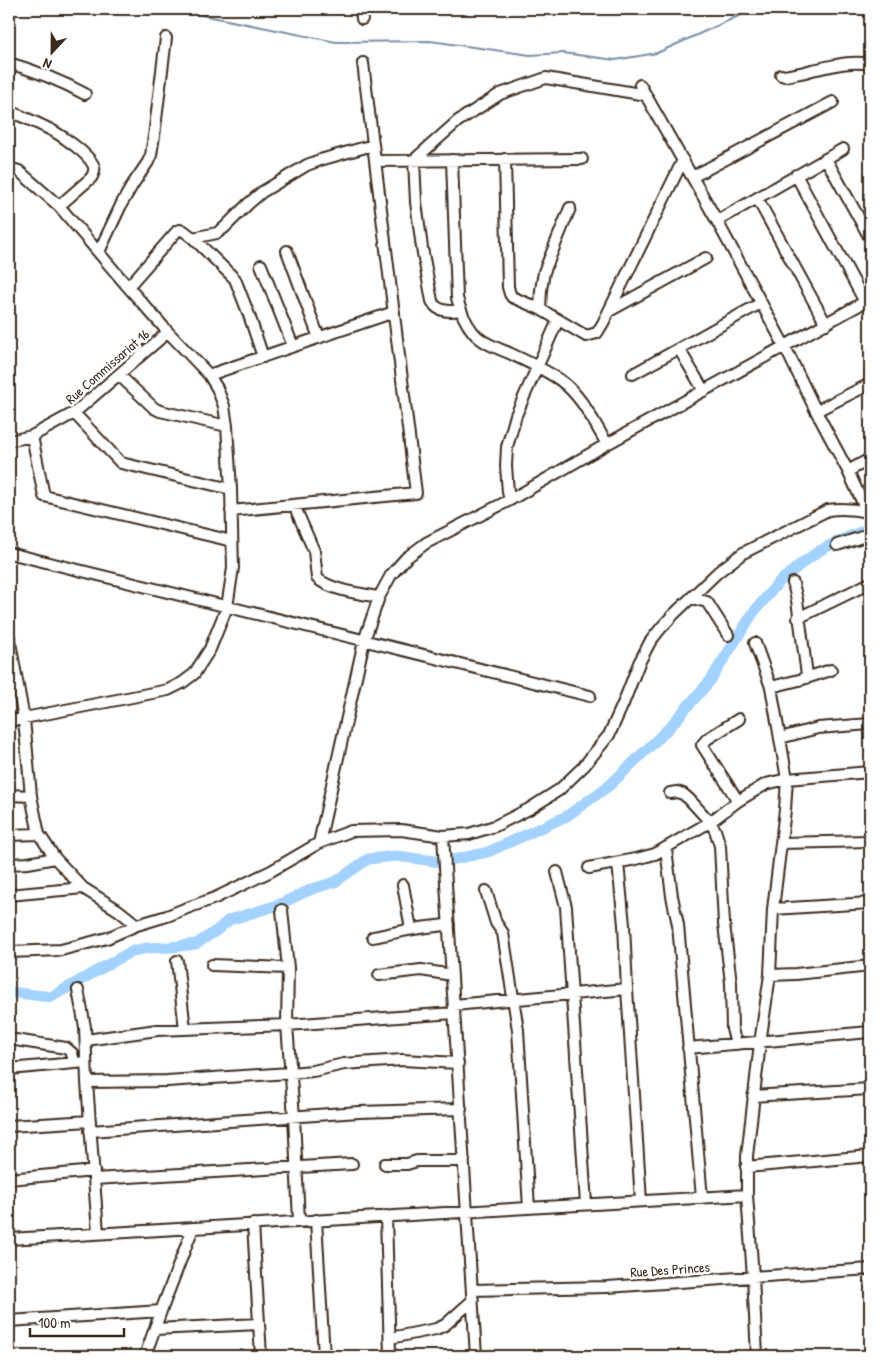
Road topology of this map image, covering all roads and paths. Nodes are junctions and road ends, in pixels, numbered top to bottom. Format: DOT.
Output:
graph roads {
  1 [pos="166,38"];
  2 [pos="9,63"];
  3 [pos="363,63"];
  4 [pos="870,64"];
  5 [pos="781,75"];
  6 [pos="640,85"];
  7 [pos="85,94"];
  8 [pos="646,95"];
  9 [pos="833,102"];
  10 [pos="9,111"];
  11 [pos="373,145"];
  12 [pos="843,149"];
  13 [pos="582,158"];
  14 [pos="826,158"];
  15 [pos="504,159"];
  16 [pos="414,160"];
  17 [pos="452,160"];
  18 [pos="683,160"];
  19 [pos="375,161"];
  20 [pos="9,168"];
  21 [pos="796,176"];
  22 [pos="692,177"];
  23 [pos="756,198"];
  24 [pos="59,206"];
  25 [pos="570,208"];
  26 [pos="717,221"];
  27 [pos="193,238"];
  28 [pos="870,238"];
  29 [pos="99,252"];
  30 [pos="287,252"];
  31 [pos="706,258"];
  32 [pos="261,265"];
  33 [pos="128,287"];
  34 [pos="868,300"];
  35 [pos="761,303"];
  36 [pos="540,309"];
  37 [pos="460,310"];
  38 [pos="609,310"];
  39 [pos="394,312"];
  40 [pos="558,320"];
  41 [pos="826,324"];
  42 [pos="168,332"];
  43 [pos="319,338"];
  44 [pos="294,346"];
  45 [pos="785,347"];
  46 [pos="679,349"];
  47 [pos="263,357"];
  48 [pos="537,366"];
  49 [pos="633,374"];
  50 [pos="118,375"];
  51 [pos="209,375"];
  52 [pos="870,384"];
  53 [pos="704,391"];
  54 [pos="816,411"];
  55 [pos="74,413"];
  56 [pos="227,426"];
  57 [pos="32,436"];
  58 [pos="9,441"];
  59 [pos="607,444"];
  60 [pos="870,459"];
  61 [pos="848,471"];
  62 [pos="232,489"];
  63 [pos="510,500"];
  64 [pos="294,505"];
  65 [pos="231,511"];
  66 [pos="868,511"];
  67 [pos="870,533"];
  68 [pos="232,541"];
  69 [pos="837,545"];
  70 [pos="9,554"];
  71 [pos="793,583"];
  72 [pos="870,584"];
  73 [pos="379,598"];
  74 [pos="692,598"];
  75 [pos="227,607"];
  76 [pos="798,618"];
  77 [pos="728,635"];
  78 [pos="9,637"];
  79 [pos="364,641"];
  80 [pos="755,643"];
  81 [pos="831,670"];
  82 [pos="806,678"];
  83 [pos="771,687"];
  84 [pos="590,696"];
  85 [pos="24,719"];
  86 [pos="739,719"];
  87 [pos="9,721"];
  88 [pos="870,724"];
  89 [pos="780,738"];
  90 [pos="870,772"];
  91 [pos="787,779"];
  92 [pos="670,793"];
  93 [pos="9,795"];
  94 [pos="31,796"];
  95 [pos="738,801"];
  96 [pos="710,822"];
  97 [pos="39,834"];
  98 [pos="9,835"];
  99 [pos="443,836"];
  100 [pos="870,841"];
  101 [pos="319,843"];
  102 [pos="781,843"];
  103 [pos="666,848"];
  104 [pos="55,858"];
  105 [pos="618,863"];
  106 [pos="9,864"];
  107 [pos="589,868"];
  108 [pos="557,872"];
  109 [pos="403,884"];
  110 [pos="83,888"];
  111 [pos="486,891"];
  112 [pos="9,895"];
  113 [pos="870,903"];
  114 [pos="773,909"];
  115 [pos="282,910"];
  116 [pos="136,926"];
  117 [pos="449,926"];
  118 [pos="411,929"];
  119 [pos="373,937"];
  120 [pos="9,952"];
  121 [pos="177,961"];
  122 [pos="212,965"];
  123 [pos="870,966"];
  124 [pos="288,968"];
  125 [pos="379,975"];
  126 [pos="452,975"];
  127 [pos="770,975"];
  128 [pos="627,989"];
  129 [pos="78,990"];
  130 [pos="572,994"];
  131 [pos="513,1000"];
  132 [pos="454,1009"];
  133 [pos="286,1025"];
  134 [pos="185,1029"];
  135 [pos="870,1032"];
  136 [pos="9,1039"];
  137 [pos="86,1040"];
  138 [pos="760,1043"];
  139 [pos="736,1044"];
  140 [pos="688,1048"];
  141 [pos="86,1062"];
  142 [pos="74,1063"];
  143 [pos="458,1063"];
  144 [pos="9,1069"];
  145 [pos="290,1073"];
  146 [pos="87,1082"];
  147 [pos="870,1089"];
  148 [pos="753,1096"];
  149 [pos="461,1108"];
  150 [pos="294,1117"];
  151 [pos="9,1126"];
  152 [pos="90,1126"];
  153 [pos="870,1156"];
  154 [pos="464,1161"];
  155 [pos="352,1164"];
  156 [pos="385,1164"];
  157 [pos="296,1167"];
  158 [pos="746,1167"];
  159 [pos="94,1175"];
  160 [pos="9,1179"];
  161 [pos="748,1195"];
  162 [pos="702,1198"];
  163 [pos="641,1201"];
  164 [pos="586,1204"];
  165 [pos="529,1208"];
  166 [pos="467,1212"];
  167 [pos="386,1216"];
  168 [pos="316,1220"];
  169 [pos="299,1222"];
  170 [pos="253,1224"];
  171 [pos="193,1228"];
  172 [pos="98,1233"];
  173 [pos="9,1239"];
  174 [pos="870,1269"];
  175 [pos="753,1277"];
  176 [pos="473,1295"];
  177 [pos="161,1311"];
  178 [pos="9,1321"];
  179 [pos="259,1324"];
  180 [pos="155,1329"];
  181 [pos="390,1338"];
  182 [pos="145,1356"];
  183 [pos="261,1356"];
  184 [pos="324,1356"];
  185 [pos="390,1356"];
  186 [pos="476,1356"];
  187 [pos="757,1356"];
  1 -- 29 [label="street"];
  2 -- 7 [label="street"];
  3 -- 11 [label="street"];
  4 -- 5 [label="street"];
  6 -- 8 [label="street"];
  8 -- 16 [label="street"];
  8 -- 18 [label="street"];
  9 -- 22 [label="street"];
  10 -- 24 [label="street"];
  11 -- 19 [label="street"];
  11 -- 27 [label="street"];
  12 -- 14 [label="street"];
  13 -- 15 [label="street"];
  14 -- 21 [label="street"];
  14 -- 28 [label="street"];
  15 -- 17 [label="street"];
  15 -- 36 [label="street"];
  16 -- 17 [label="street"];
  16 -- 19 [label="street"];
  16 -- 37 [label="street"];
  17 -- 37 [label="street"];
  18 -- 22 [label="street"];
  18 -- 38 [label="street"];
  19 -- 39 [label="street"];
  20 -- 24 [label="street"];
  21 -- 23 [label="street"];
  21 -- 34 [label="street"];
  22 -- 26 [label="street"];
  23 -- 26 [label="street"];
  23 -- 41 [label="street"];
  24 -- 29 [label="street"];
  25 -- 36 [label="street"];
  26 -- 35 [label="street"];
  27 -- 33 [label="street"];
  27 -- 47 [label="street"];
  29 -- 33 [label="street"];
  30 -- 43 [label="street"];
  31 -- 38 [label="street"];
  32 -- 44 [label="street"];
  33 -- 42 [label="street"];
  34 -- 41 [label="street"];
  35 -- 45 [label="street"];
  35 -- 46 [label="street"];
  36 -- 40 [label="street"];
  37 -- 48 [label="street"];
  38 -- 40 [label="street"];
  39 -- 43 [label="street"];
  39 -- 64 [label="street"];
  40 -- 48 [label="street"];
  41 -- 45 [label="street"];
  42 -- 50 [label="street, Rue Commissariat 16"];
  42 -- 51 [label="street"];
  43 -- 44 [label="street"];
  44 -- 47 [label="street"];
  45 -- 53 [label="street"];
  45 -- 54 [label="street"];
  46 -- 49 [label="street"];
  46 -- 53 [label="street"];
  47 -- 51 [label="street"];
  48 -- 59 [label="street"];
  48 -- 63 [label="street"];
  50 -- 55 [label="street, Rue Commissariat 16"];
  50 -- 56 [label="street"];
  51 -- 56 [label="street"];
  52 -- 54 [label="street"];
  53 -- 59 [label="street"];
  54 -- 61 [label="street"];
  55 -- 57 [label="street, Rue Commissariat 16"];
  55 -- 62 [label="street"];
  56 -- 62 [label="street"];
  57 -- 58 [label="street, Rue Commissariat 16"];
  57 -- 68 [label="street"];
  59 -- 63 [label="street"];
  60 -- 61 [label="street"];
  61 -- 66 [label="street"];
  62 -- 65 [label="street"];
  63 -- 73 [label="street"];
  64 -- 65 [label="street"];
  64 -- 73 [label="street"];
  65 -- 68 [label="street"];
  66 -- 74 [label="street"];
  67 -- 69 [label="street"];
  68 -- 75 [label="street"];
  70 -- 75 [label="street"];
  71 -- 76 [label="street"];
  72 -- 76 [label="street"];
  73 -- 79 [label="street"];
  74 -- 77 [label="street"];
  74 -- 99 [label="street"];
  75 -- 79 [label="street"];
  75 -- 85 [label="street"];
  76 -- 82 [label="street"];
  78 -- 85 [label="street"];
  79 -- 84 [label="street"];
  79 -- 101 [label="street"];
  80 -- 83 [label="street"];
  81 -- 82 [label="street"];
  82 -- 83 [label="street"];
  83 -- 89 [label="street"];
  85 -- 87 [label="street"];
  85 -- 94 [label="street"];
  86 -- 95 [label="street"];
  88 -- 89 [label="street"];
  89 -- 91 [label="street"];
  90 -- 91 [label="street"];
  91 -- 95 [label="street"];
  91 -- 102 [label="street"];
  92 -- 96 [label="street"];
  93 -- 94 [label="street"];
  94 -- 97 [label="street"];
  95 -- 96 [label="street"];
  96 -- 103 [label="street"];
  96 -- 139 [label="street"];
  97 -- 98 [label="street"];
  97 -- 104 [label="street"];
  99 -- 101 [label="street"];
  99 -- 117 [label="street"];
  100 -- 102 [label="street"];
  101 -- 116 [label="street"];
  102 -- 114 [label="street"];
  103 -- 105 [label="street"];
  103 -- 140 [label="street"];
  104 -- 106 [label="street"];
  104 -- 110 [label="street"];
  105 -- 107 [label="street"];
  105 -- 128 [label="street"];
  108 -- 130 [label="street"];
  109 -- 118 [label="street"];
  110 -- 112 [label="street"];
  110 -- 116 [label="street"];
  111 -- 131 [label="street"];
  113 -- 114 [label="street"];
  114 -- 127 [label="street"];
  115 -- 124 [label="street"];
  116 -- 120 [label="street"];
  117 -- 118 [label="street"];
  117 -- 126 [label="street"];
  118 -- 119 [label="street"];
  121 -- 134 [label="street"];
  122 -- 124 [label="street"];
  123 -- 127 [label="street"];
  124 -- 133 [label="street"];
  125 -- 126 [label="street"];
  126 -- 132 [label="street"];
  127 -- 138 [label="street"];
  128 -- 130 [label="street"];
  128 -- 163 [label="street"];
  129 -- 137 [label="street"];
  130 -- 131 [label="street"];
  130 -- 164 [label="street"];
  131 -- 132 [label="street"];
  131 -- 165 [label="street"];
  132 -- 133 [label="street"];
  132 -- 143 [label="street"];
  133 -- 134 [label="street"];
  133 -- 145 [label="street"];
  134 -- 137 [label="street"];
  135 -- 138 [label="street"];
  136 -- 142 [label="street"];
  137 -- 141 [label="street"];
  138 -- 139 [label="street"];
  138 -- 148 [label="street"];
  139 -- 140 [label="street"];
  140 -- 162 [label="street"];
  141 -- 142 [label="street"];
  141 -- 146 [label="street"];
  142 -- 144 [label="street"];
  143 -- 145 [label="street"];
  143 -- 149 [label="street"];
  145 -- 146 [label="street"];
  145 -- 150 [label="street"];
  146 -- 152 [label="street"];
  147 -- 148 [label="street"];
  148 -- 158 [label="street"];
  149 -- 150 [label="street"];
  149 -- 154 [label="street"];
  150 -- 152 [label="street"];
  150 -- 157 [label="street"];
  151 -- 152 [label="street"];
  152 -- 159 [label="street"];
  153 -- 158 [label="street"];
  154 -- 156 [label="street"];
  154 -- 166 [label="street"];
  155 -- 157 [label="street"];
  157 -- 159 [label="street"];
  157 -- 169 [label="street"];
  158 -- 161 [label="street"];
  159 -- 160 [label="street"];
  159 -- 172 [label="street"];
  161 -- 162 [label="street"];
  161 -- 175 [label="street"];
  162 -- 163 [label="street"];
  163 -- 164 [label="street"];
  164 -- 165 [label="street"];
  165 -- 166 [label="street"];
  166 -- 167 [label="street"];
  166 -- 176 [label="street"];
  167 -- 168 [label="street"];
  167 -- 181 [label="street"];
  168 -- 169 [label="street"];
  168 -- 184 [label="street"];
  169 -- 170 [label="street"];
  170 -- 171 [label="street"];
  170 -- 179 [label="street"];
  171 -- 172 [label="street"];
  171 -- 177 [label="street"];
  172 -- 173 [label="street"];
  174 -- 175 [label="street, Rue Des Princes"];
  175 -- 176 [label="street, Rue Des Princes"];
  175 -- 187 [label="street"];
  176 -- 181 [label="street"];
  176 -- 186 [label="street"];
  177 -- 178 [label="street"];
  177 -- 180 [label="street"];
  179 -- 180 [label="street"];
  179 -- 183 [label="street"];
  180 -- 182 [label="street"];
  181 -- 185 [label="street"];
}
